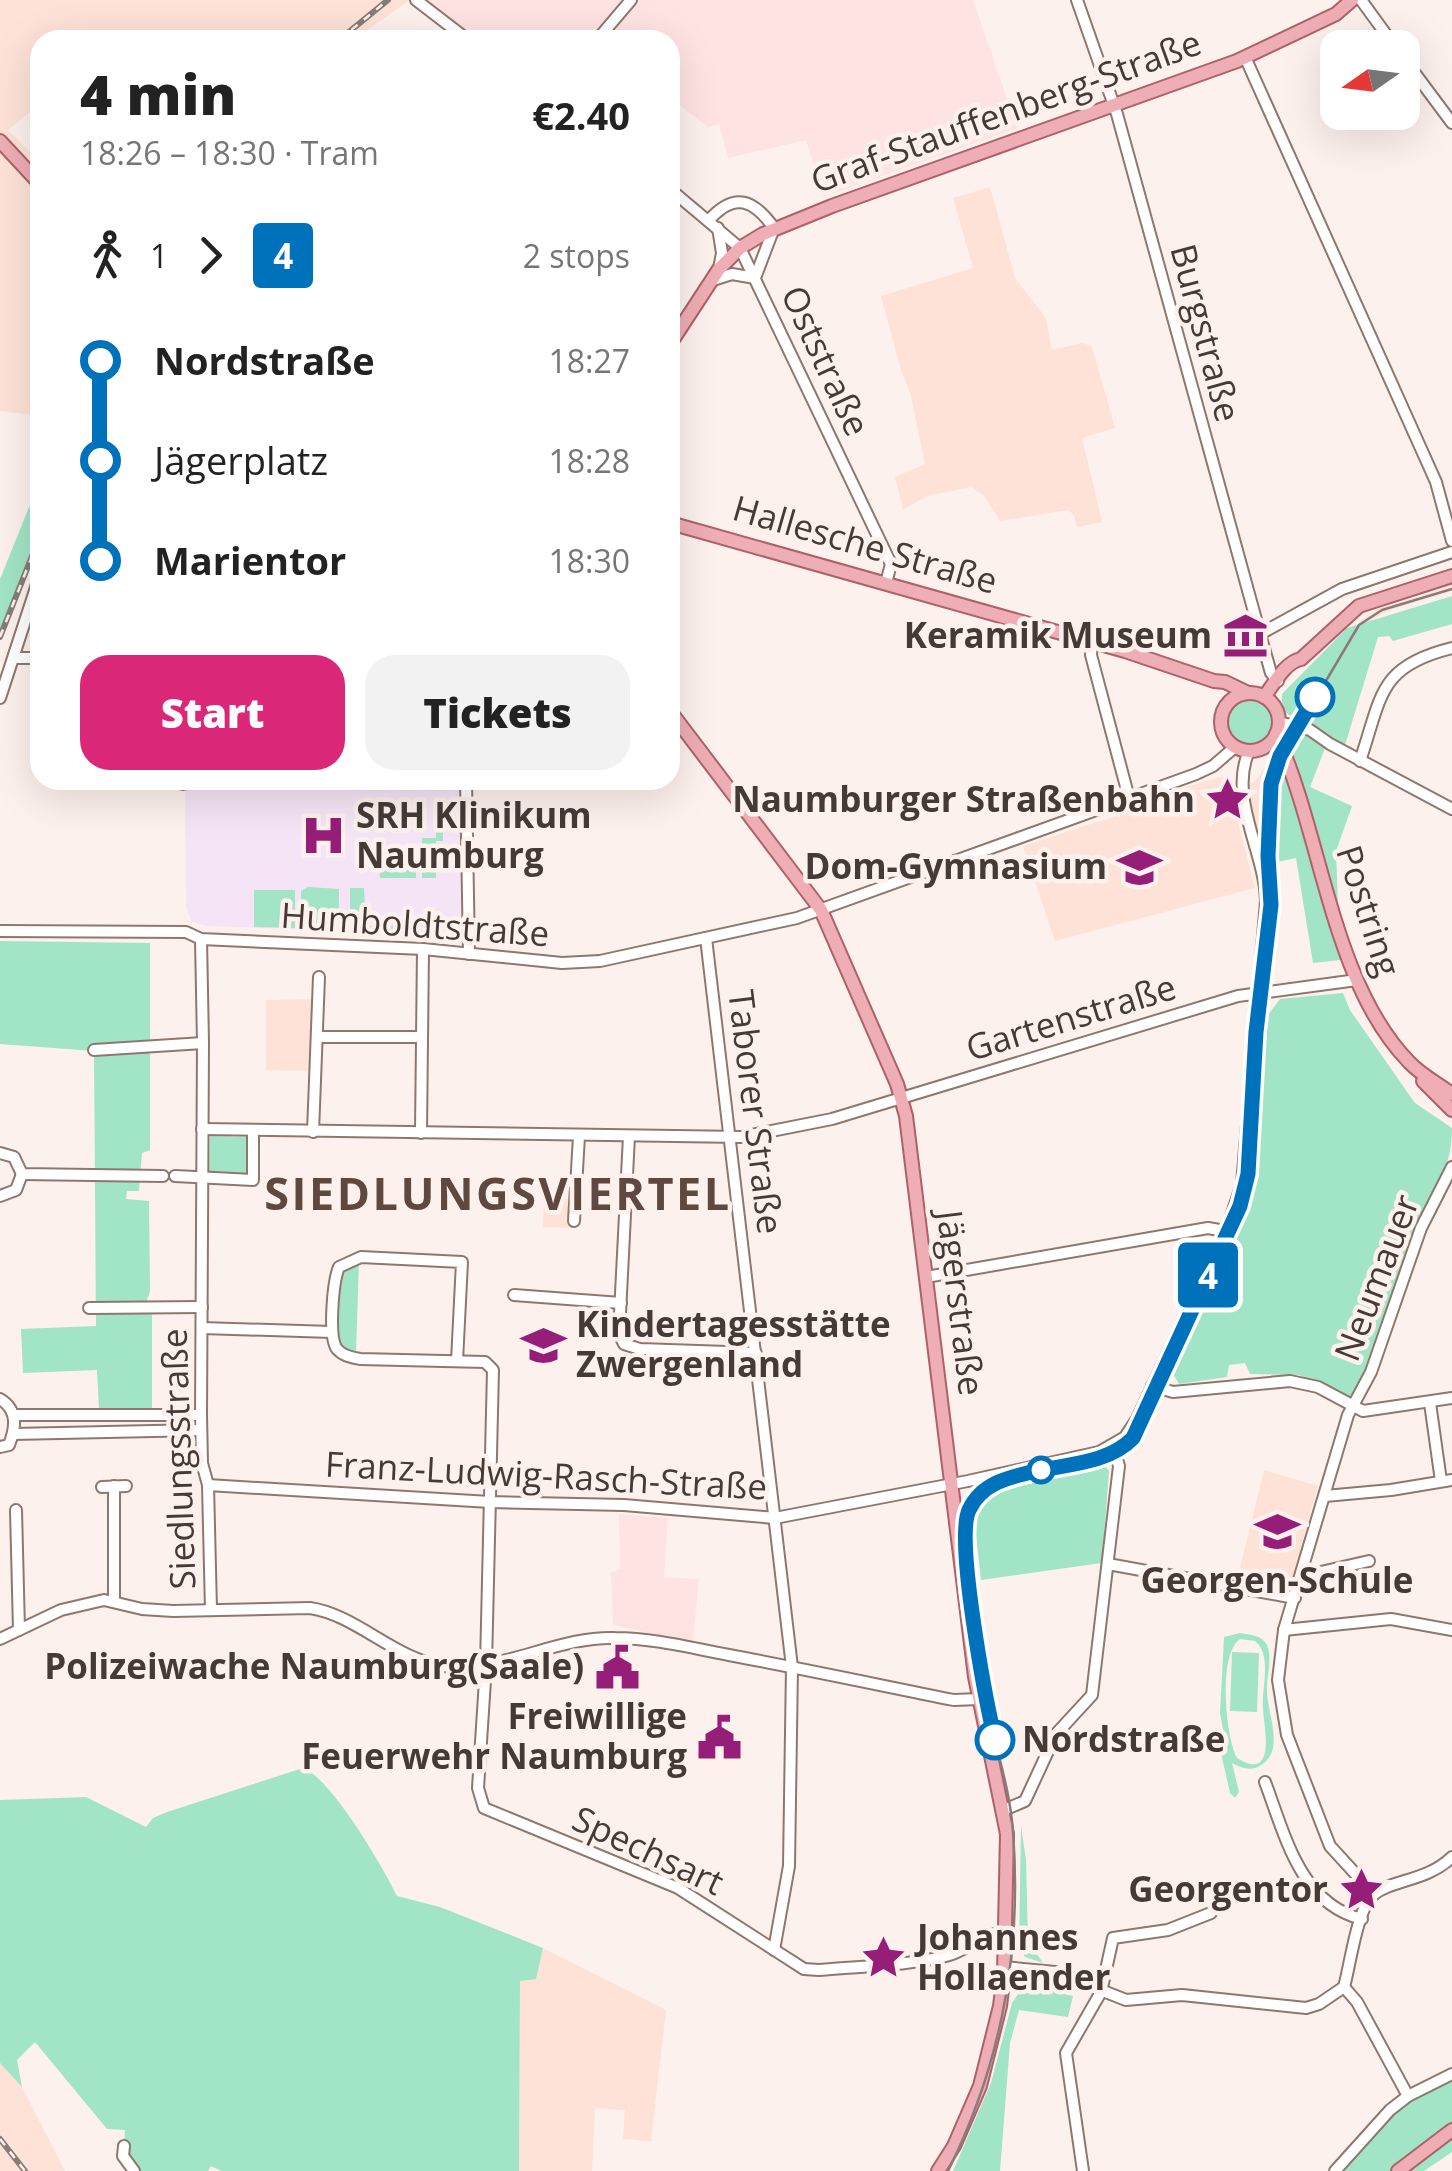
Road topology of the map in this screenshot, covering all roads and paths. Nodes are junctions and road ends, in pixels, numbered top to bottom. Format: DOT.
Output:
graph roads {
  1 [pos="416,0"];
  2 [pos="630,0"];
  3 [pos="1078,0"];
  4 [pos="1361,0"];
  5 [pos="1349,3"];
  6 [pos="455,30"];
  7 [pos="605,30"];
  8 [pos="1383,30"];
  9 [pos="1245,58"];
  10 [pos="1420,78"];
  11 [pos="1114,107"];
  12 [pos="1450,116"];
  13 [pos="0,141"];
  14 [pos="30,173"];
  15 [pos="680,197"];
  16 [pos="713,224"];
  17 [pos="774,228"];
  18 [pos="740,248"];
  19 [pos="719,269"];
  20 [pos="755,278"];
  21 [pos="710,282"];
  22 [pos="680,328"];
  23 [pos="680,526"];
  24 [pos="1452,542"];
  25 [pos="1452,552"];
  26 [pos="1452,576"];
  27 [pos="886,583"];
  28 [pos="30,607"];
  29 [pos="1260,634"];
  30 [pos="1092,642"];
  31 [pos="1452,648"];
  32 [pos="14,658"];
  33 [pos="30,658"];
  34 [pos="1281,678"];
  35 [pos="1214,681"];
  36 [pos="1248,693"];
  37 [pos="1264,697"];
  38 [pos="0,698"];
  39 [pos="1226,706"];
  40 [pos="680,724"];
  41 [pos="1277,728"];
  42 [pos="1249,748"];
  43 [pos="1360,761"];
  44 [pos="1287,762"];
  45 [pos="466,790"];
  46 [pos="1130,798"];
  47 [pos="1452,810"];
  48 [pos="821,910"];
  49 [pos="0,931"];
  50 [pos="706,938"];
  51 [pos="201,939"];
  52 [pos="424,948"];
  53 [pos="469,954"];
  54 [pos="320,977"];
  55 [pos="1357,980"];
  56 [pos="1256,992"];
  57 [pos="318,1037"];
  58 [pos="422,1037"];
  59 [pos="203,1044"];
  60 [pos="94,1050"];
  61 [pos="902,1098"];
  62 [pos="1450,1101"];
  63 [pos="202,1130"];
  64 [pos="253,1131"];
  65 [pos="313,1132"];
  66 [pos="421,1133"];
  67 [pos="579,1136"];
  68 [pos="629,1136"];
  69 [pos="732,1138"];
  70 [pos="0,1153"];
  71 [pos="1452,1168"];
  72 [pos="22,1174"];
  73 [pos="201,1177"];
  74 [pos="0,1196"];
  75 [pos="574,1221"];
  76 [pos="1225,1231"];
  77 [pos="926,1277"];
  78 [pos="514,1295"];
  79 [pos="620,1304"];
  80 [pos="202,1307"];
  81 [pos="89,1308"];
  82 [pos="202,1328"];
  83 [pos="332,1332"];
  84 [pos="756,1354"];
  85 [pos="457,1361"];
  86 [pos="1152,1386"];
  87 [pos="1452,1398"];
  88 [pos="0,1399"];
  89 [pos="1430,1403"];
  90 [pos="1353,1407"];
  91 [pos="201,1415"];
  92 [pos="14,1416"];
  93 [pos="201,1430"];
  94 [pos="14,1434"];
  95 [pos="1113,1446"];
  96 [pos="0,1447"];
  97 [pos="1446,1480"];
  98 [pos="952,1483"];
  99 [pos="114,1486"];
  100 [pos="208,1486"];
  101 [pos="1325,1496"];
  102 [pos="490,1502"];
  103 [pos="16,1510"];
  104 [pos="775,1518"];
  105 [pos="0,1558"];
  106 [pos="17,1558"];
  107 [pos="1370,1561"];
  108 [pos="1108,1564"];
  109 [pos="1302,1573"];
  110 [pos="1295,1598"];
  111 [pos="114,1602"];
  112 [pos="211,1610"];
  113 [pos="18,1630"];
  114 [pos="1284,1630"];
  115 [pos="1452,1630"];
  116 [pos="0,1639"];
  117 [pos="486,1665"];
  118 [pos="792,1667"];
  119 [pos="979,1700"];
  120 [pos="1264,1782"];
  121 [pos="1004,1810"];
  122 [pos="1452,1857"];
  123 [pos="1374,1894"];
  124 [pos="1211,1913"];
  125 [pos="1362,1920"];
  126 [pos="1005,1934"];
  127 [pos="774,1950"];
  128 [pos="1004,1967"];
  129 [pos="1344,1987"];
  130 [pos="1102,1992"];
  131 [pos="1452,2074"];
  132 [pos="1408,2096"];
  133 [pos="1452,2130"];
  134 [pos="124,2146"];
  135 [pos="134,2171"];
  136 [pos="938,2171"];
  137 [pos="1082,2171"];
  138 [pos="1335,2171"];
  139 [pos="1398,2171"];
  1 -- 6 [label="street"];
  2 -- 7 [label="street"];
  3 -- 11 [label="street, Burgstraße"];
  4 -- 8 [label="street"];
  5 -- 9 [label="main road, Graf-Stauffenberg-Straße"];
  9 -- 11 [label="main road, Graf-Stauffenberg-Straße"];
  9 -- 24 [label="street"];
  10 -- 12 [label="street"];
  11 -- 17 [label="main road, Graf-Stauffenberg-Straße"];
  11 -- 29 [label="street, Burgstraße"];
  13 -- 14 [label="main road"];
  15 -- 16 [label="street, Oststraße"];
  16 -- 17 [label="street"];
  16 -- 18 [label="street, Oststraße"];
  16 -- 19 [label="street"];
  17 -- 18 [label="main road, Graf-Stauffenberg-Straße"];
  17 -- 20 [label="street"];
  18 -- 19 [label="main road, Graf-Stauffenberg-Straße"];
  18 -- 20 [label="street, Oststraße"];
  19 -- 21 [label="main road, Graf-Stauffenberg-Straße"];
  20 -- 21 [label="street"];
  20 -- 27 [label="street, Oststraße"];
  21 -- 22 [label="main road, Graf-Stauffenberg-Straße"];
  23 -- 27 [label="main road, Hallesche Straße"];
  25 -- 29 [label="street"];
  26 -- 34 [label="main road"];
  27 -- 30 [label="main road, Hallesche Straße"];
  28 -- 32 [label="street"];
  29 -- 34 [label="street, Burgstraße"];
  30 -- 35 [label="main road, Hallesche Straße"];
  30 -- 46 [label="street"];
  31 -- 43 [label="street"];
  32 -- 33 [label="street"];
  32 -- 38 [label="street"];
  34 -- 37 [label="main road"];
  35 -- 36 [label="main road, Hallesche Straße"];
  35 -- 39 [label="main road"];
  36 -- 37 [label="main road"];
  36 -- 39 [label="main road"];
  37 -- 41 [label="main road"];
  39 -- 42 [label="main road"];
  40 -- 48 [label="main road, Jägerstraße"];
  41 -- 42 [label="main road"];
  41 -- 43 [label="street"];
  41 -- 44 [label="main road, Postring"];
  42 -- 44 [label="main road"];
  42 -- 46 [label="street, Humboldtstraße"];
  42 -- 56 [label="street"];
  43 -- 47 [label="street"];
  44 -- 55 [label="main road, Postring"];
  45 -- 53 [label="street"];
  46 -- 48 [label="street, Humboldtstraße"];
  48 -- 50 [label="street, Humboldtstraße"];
  48 -- 61 [label="main road, Jägerstraße"];
  49 -- 51 [label="street, Humboldtstraße"];
  50 -- 53 [label="street, Humboldtstraße"];
  50 -- 69 [label="street, Taborer Straße"];
  51 -- 52 [label="street, Humboldtstraße"];
  51 -- 59 [label="street, Siedlungsstraße"];
  52 -- 53 [label="street, Humboldtstraße"];
  52 -- 58 [label="street"];
  54 -- 57 [label="street"];
  55 -- 56 [label="street, Gartenstraße"];
  55 -- 62 [label="main road, Postring"];
  56 -- 61 [label="street, Gartenstraße"];
  56 -- 76 [label="street"];
  57 -- 58 [label="street"];
  57 -- 65 [label="street"];
  58 -- 66 [label="street"];
  59 -- 60 [label="street"];
  59 -- 63 [label="street, Siedlungsstraße"];
  61 -- 69 [label="street, Gartenstraße"];
  61 -- 77 [label="main road, Jägerstraße"];
  63 -- 64 [label="street, Gartenstraße"];
  63 -- 73 [label="street, Siedlungsstraße"];
  64 -- 65 [label="street, Gartenstraße"];
  64 -- 73 [label="street"];
  65 -- 66 [label="street, Gartenstraße"];
  66 -- 67 [label="street, Gartenstraße"];
  67 -- 68 [label="street, Gartenstraße"];
  67 -- 75 [label="street"];
  68 -- 69 [label="street, Gartenstraße"];
  68 -- 79 [label="street"];
  69 -- 84 [label="street, Taborer Straße"];
  70 -- 72 [label="street"];
  71 -- 90 [label="street, Neumauer"];
  72 -- 73 [label="street"];
  72 -- 74 [label="street"];
  73 -- 80 [label="street, Siedlungsstraße"];
  76 -- 77 [label="street"];
  76 -- 86 [label="street"];
  77 -- 98 [label="main road, Jägerstraße"];
  78 -- 79 [label="street"];
  79 -- 84 [label="street"];
  80 -- 81 [label="street, Siedlungsstraße"];
  80 -- 82 [label="street, Siedlungsstraße"];
  82 -- 83 [label="street"];
  82 -- 91 [label="street, Siedlungsstraße"];
  83 -- 85 [label="street"];
  83 -- 85 [label="street"];
  84 -- 104 [label="street, Taborer Straße"];
  85 -- 102 [label="street"];
  86 -- 90 [label="street"];
  86 -- 95 [label="street"];
  87 -- 89 [label="street"];
  88 -- 92 [label="street"];
  89 -- 90 [label="street"];
  89 -- 97 [label="street"];
  90 -- 101 [label="street, Neumauer"];
  91 -- 92 [label="street"];
  91 -- 93 [label="street, Siedlungsstraße"];
  92 -- 94 [label="street"];
  93 -- 94 [label="street"];
  93 -- 100 [label="street, Siedlungsstraße"];
  94 -- 96 [label="street"];
  95 -- 98 [label="street, Franz-Ludwig-Rasch-Straße"];
  95 -- 108 [label="street"];
  97 -- 101 [label="street"];
  98 -- 104 [label="street, Franz-Ludwig-Rasch-Straße"];
  98 -- 119 [label="main road, Jägerstraße"];
  99 -- 111 [label="street"];
  100 -- 102 [label="street, Franz-Ludwig-Rasch-Straße"];
  100 -- 112 [label="street, Siedlungsstraße"];
  101 -- 109 [label="street, Neumauer"];
  102 -- 104 [label="street, Franz-Ludwig-Rasch-Straße"];
  102 -- 117 [label="street"];
  103 -- 106 [label="street"];
  104 -- 118 [label="street, Taborer Straße"];
  105 -- 106 [label="street"];
  106 -- 113 [label="street"];
  107 -- 109 [label="street"];
  108 -- 110 [label="street"];
  108 -- 121 [label="street"];
  109 -- 110 [label="street, Neumauer"];
  110 -- 114 [label="street, Neumauer"];
  111 -- 112 [label="street"];
  111 -- 113 [label="street"];
  112 -- 117 [label="street"];
  113 -- 116 [label="street"];
  114 -- 115 [label="street"];
  114 -- 123 [label="street, Neumauer"];
  117 -- 118 [label="street"];
  117 -- 127 [label="street, Spechsart"];
  118 -- 119 [label="street"];
  118 -- 127 [label="street, Taborer Straße"];
  119 -- 121 [label="main road, Jägerstraße"];
  120 -- 125 [label="street"];
  121 -- 126 [label="main road, Jägerstraße"];
  122 -- 123 [label="street"];
  123 -- 125 [label="street"];
  124 -- 130 [label="street"];
  125 -- 129 [label="street"];
  126 -- 127 [label="street, Spechsart"];
  126 -- 128 [label="main road, Jägerstraße"];
  128 -- 130 [label="street"];
  128 -- 136 [label="main road, Jägerstraße"];
  129 -- 130 [label="street"];
  129 -- 132 [label="street"];
  130 -- 137 [label="street"];
  131 -- 132 [label="street"];
  132 -- 138 [label="street"];
  133 -- 139 [label="main road"];
  134 -- 135 [label="street"];
}
